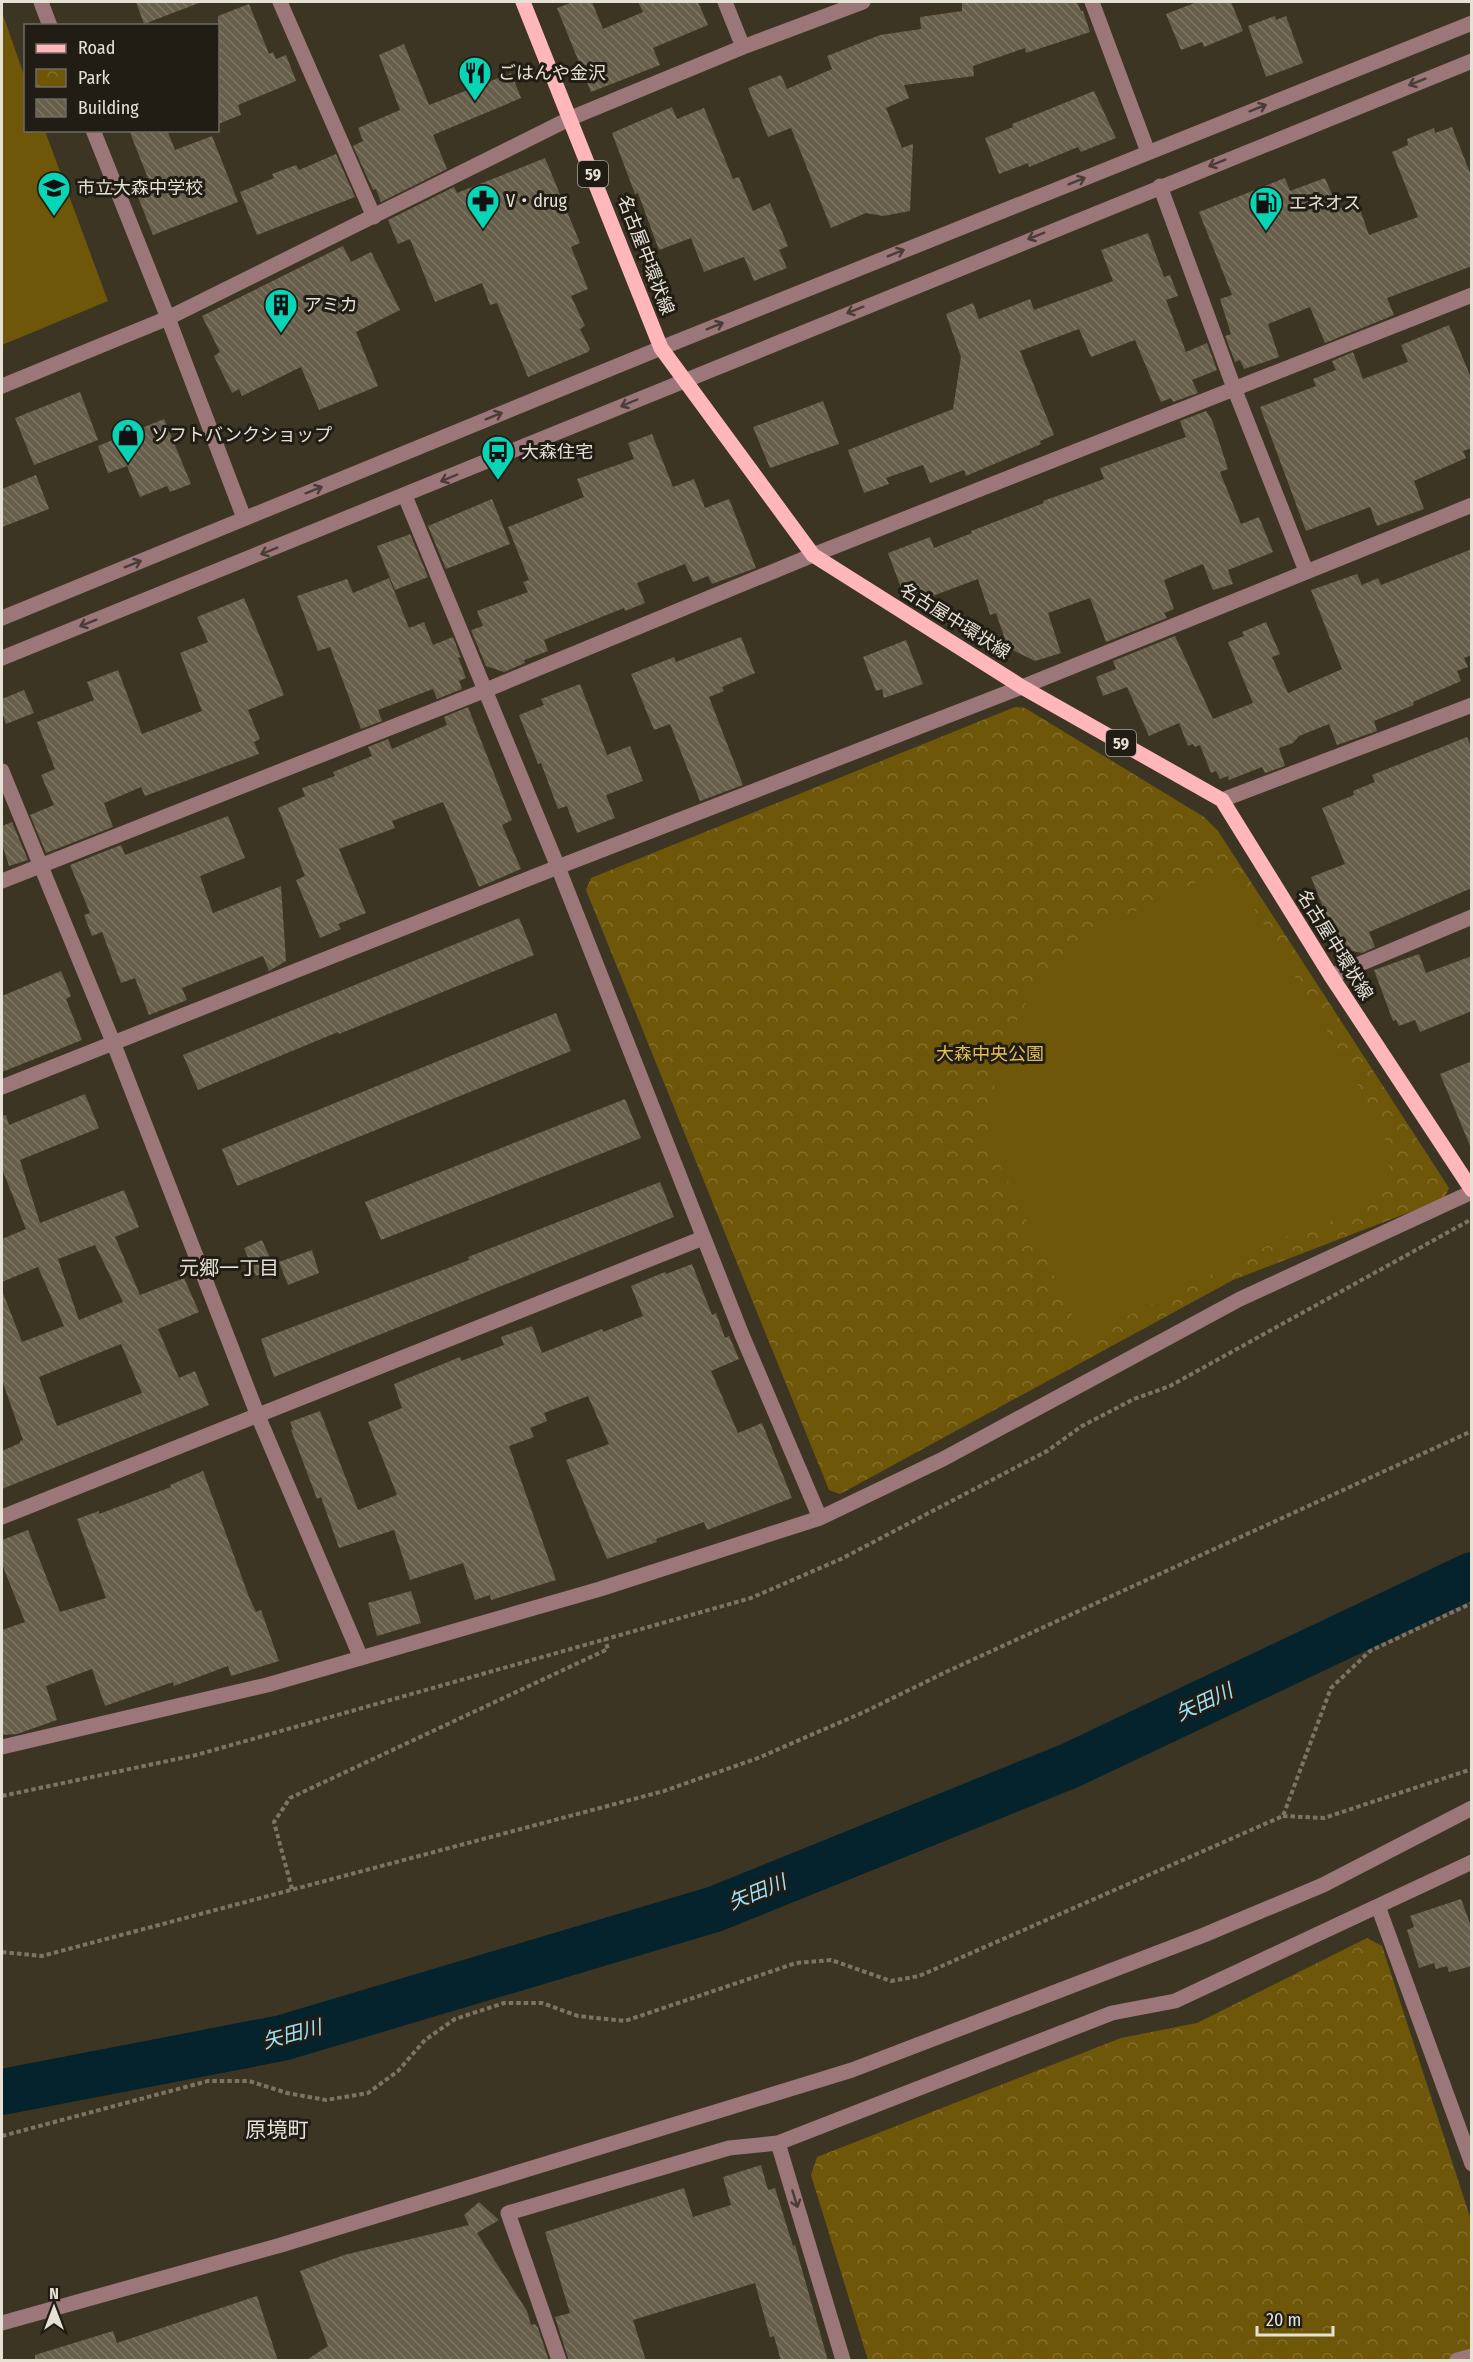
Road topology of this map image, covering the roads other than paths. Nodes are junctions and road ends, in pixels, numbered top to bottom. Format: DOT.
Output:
graph roads {
  1 [pos="41,2"];
  2 [pos="280,2"];
  3 [pos="523,2"];
  4 [pos="725,2"];
  5 [pos="863,2"];
  6 [pos="1092,2"];
  7 [pos="1472,23"];
  8 [pos="49,24"];
  9 [pos="743,47"];
  10 [pos="1472,61"];
  11 [pos="571,118"];
  12 [pos="94,132"];
  13 [pos="1148,152"];
  14 [pos="1160,186"];
  15 [pos="374,217"];
  16 [pos="1472,295"];
  17 [pos="168,318"];
  18 [pos="661,348"];
  19 [pos="683,380"];
  20 [pos="2,386"];
  21 [pos="1234,388"];
  22 [pos="405,496"];
  23 [pos="1472,506"];
  24 [pos="244,518"];
  25 [pos="813,555"];
  26 [pos="1306,571"];
  27 [pos="2,618"];
  28 [pos="2,658"];
  29 [pos="1022,687"];
  30 [pos="486,690"];
  31 [pos="1472,705"];
  32 [pos="2,771"];
  33 [pos="1222,800"];
  34 [pos="42,865"];
  35 [pos="558,867"];
  36 [pos="2,881"];
  37 [pos="1472,917"];
  38 [pos="1331,976"];
  39 [pos="113,1042"];
  40 [pos="2,1087"];
  41 [pos="1472,1191"];
  42 [pos="703,1238"];
  43 [pos="258,1416"];
  44 [pos="2,1517"];
  45 [pos="820,1518"];
  46 [pos="361,1658"];
  47 [pos="2,1747"];
  48 [pos="1472,1808"];
  49 [pos="1472,1862"];
  50 [pos="1378,1906"];
  51 [pos="1465,2123"];
  52 [pos="778,2143"];
  53 [pos="1472,2164"];
  54 [pos="2,2323"];
  55 [pos="1472,2356"];
  56 [pos="559,2361"];
  57 [pos="843,2361"];
  58 [pos="1457,2361"];
  1 -- 8 [label="street"];
  2 -- 15 [label="street"];
  3 -- 11 [label="main road, 名古屋中環状線 / 59"];
  4 -- 9 [label="street"];
  5 -- 9 [label="street"];
  6 -- 13 [label="street"];
  13 -- 7 [label="street, one-way"];
  9 -- 11 [label="street"];
  10 -- 14 [label="street, one-way"];
  11 -- 15 [label="street"];
  11 -- 18 [label="main road, 名古屋中環状線 / 59"];
  12 -- 17 [label="street"];
  18 -- 13 [label="street, one-way"];
  14 -- 19 [label="street, one-way"];
  14 -- 21 [label="street"];
  15 -- 17 [label="street"];
  16 -- 21 [label="street"];
  17 -- 20 [label="street"];
  17 -- 24 [label="street"];
  18 -- 19 [label="main road, 名古屋中環状線 / 59"];
  24 -- 18 [label="street, one-way"];
  19 -- 22 [label="street, one-way"];
  19 -- 25 [label="main road, 名古屋中環状線 / 59"];
  21 -- 25 [label="street"];
  21 -- 26 [label="street"];
  22 -- 28 [label="street, one-way"];
  22 -- 30 [label="street"];
  23 -- 26 [label="street"];
  27 -- 24 [label="street, one-way"];
  25 -- 29 [label="main road, 名古屋中環状線 / 59"];
  25 -- 30 [label="street"];
  26 -- 29 [label="street"];
  29 -- 33 [label="main road, 名古屋中環状線 / 59"];
  29 -- 35 [label="street"];
  30 -- 34 [label="street"];
  30 -- 35 [label="street"];
  31 -- 33 [label="street"];
  32 -- 34 [label="street"];
  33 -- 38 [label="main road, 名古屋中環状線 / 59"];
  34 -- 36 [label="street"];
  34 -- 39 [label="street"];
  35 -- 39 [label="street"];
  35 -- 42 [label="street"];
  37 -- 38 [label="street"];
  38 -- 41 [label="main road, 名古屋中環状線 / 59"];
  39 -- 40 [label="street"];
  39 -- 43 [label="street"];
  41 -- 45 [label="street"];
  42 -- 43 [label="street"];
  42 -- 45 [label="street"];
  43 -- 44 [label="street"];
  43 -- 46 [label="street"];
  45 -- 46 [label="street"];
  46 -- 47 [label="street"];
  48 -- 54 [label="street"];
  49 -- 50 [label="street"];
  50 -- 51 [label="street"];
  50 -- 52 [label="street"];
  51 -- 53 [label="street"];
  52 -- 56 [label="street"];
  52 -- 57 [label="street, one-way"];
  55 -- 58 [label="street"];
}
